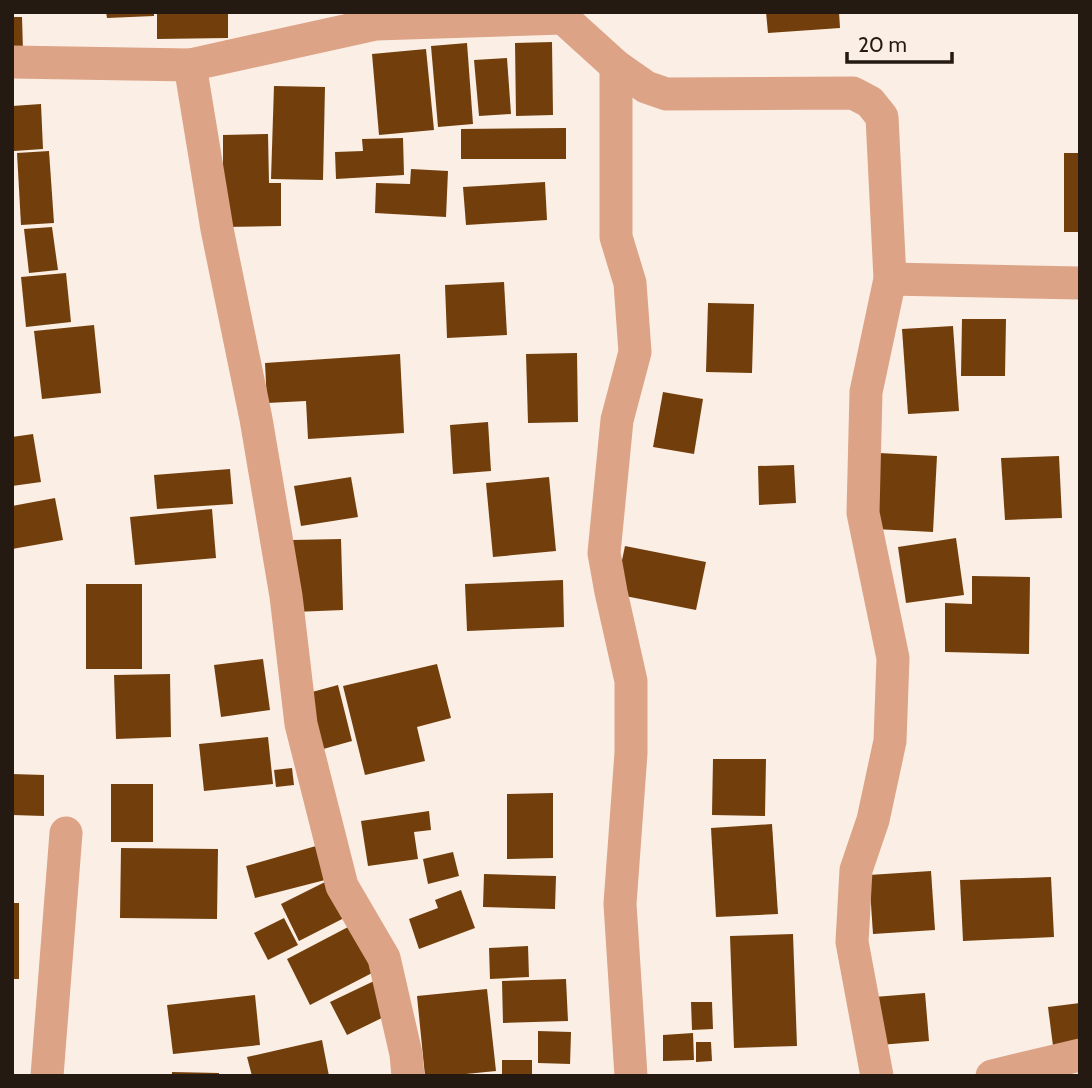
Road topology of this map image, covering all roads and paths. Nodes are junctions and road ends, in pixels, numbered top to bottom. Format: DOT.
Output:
graph roads {
  1 [pos="12,62"];
  2 [pos="190,65"];
  3 [pos="616,66"];
  4 [pos="890,279"];
  5 [pos="1080,283"];
  6 [pos="66,833"];
  7 [pos="1080,1055"];
  8 [pos="47,1076"];
  9 [pos="408,1076"];
  10 [pos="631,1076"];
  11 [pos="877,1076"];
  12 [pos="992,1076"];
  1 -- 2 [label="street"];
  2 -- 3 [label="street"];
  2 -- 9 [label="street"];
  3 -- 4 [label="street"];
  3 -- 10 [label="street"];
  4 -- 5 [label="street"];
  4 -- 11 [label="street"];
  6 -- 8 [label="street"];
  7 -- 12 [label="street"];
}
